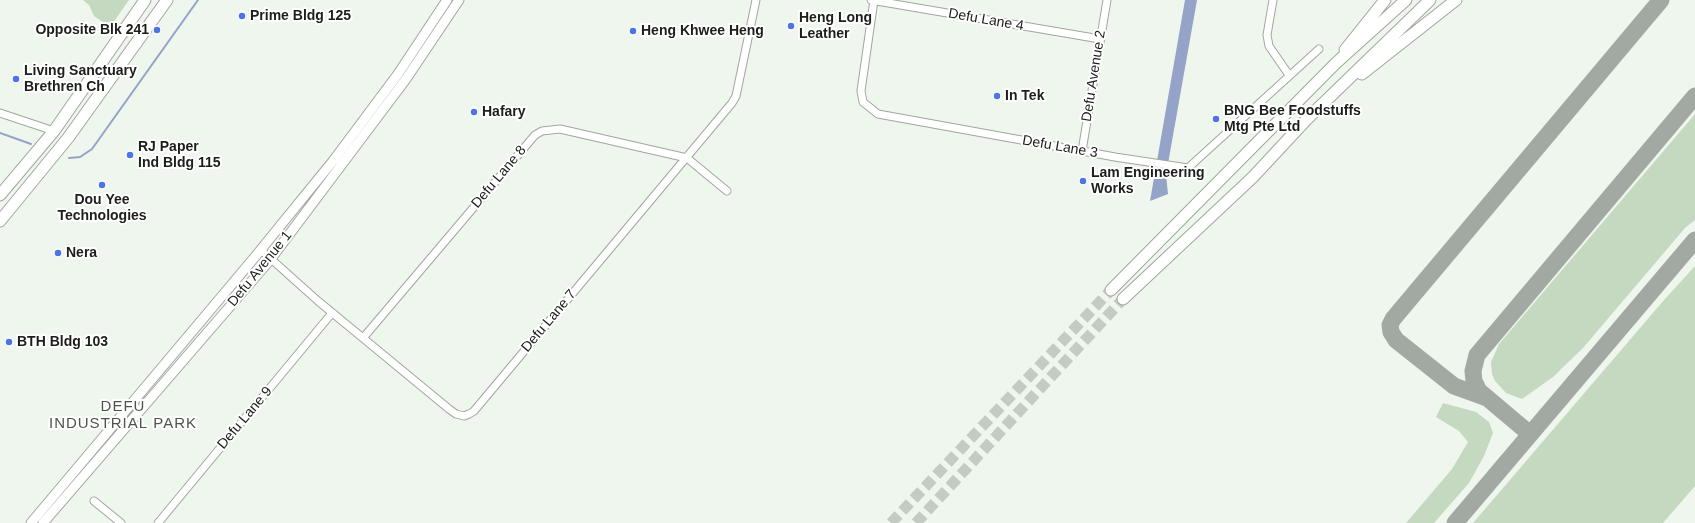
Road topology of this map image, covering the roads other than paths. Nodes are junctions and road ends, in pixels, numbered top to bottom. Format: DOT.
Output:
graph roads {
  1 [pos="145,0"];
  2 [pos="167,0"];
  3 [pos="447,0"];
  4 [pos="459,0"];
  5 [pos="756,0"];
  6 [pos="871,0"];
  7 [pos="874,0"];
  8 [pos="1107,0"];
  9 [pos="1273,0"];
  10 [pos="1385,0"];
  11 [pos="1406,0"];
  12 [pos="1430,0"];
  13 [pos="1456,0"];
  14 [pos="1100,39"];
  15 [pos="1319,49"];
  16 [pos="1336,64"];
  17 [pos="1290,75"];
  18 [pos="1337,91"];
  19 [pos="0,113"];
  20 [pos="54,131"];
  21 [pos="1082,151"];
  22 [pos="687,158"];
  23 [pos="727,191"];
  24 [pos="0,195"];
  25 [pos="0,221"];
  26 [pos="261,250"];
  27 [pos="270,260"];
  28 [pos="1111,290"];
  29 [pos="1122,299"];
  30 [pos="332,313"];
  31 [pos="363,338"];
  32 [pos="94,501"];
  33 [pos="31,523"];
  34 [pos="43,523"];
  35 [pos="121,523"];
  36 [pos="158,523"];
  1 -- 20 [label="highway"];
  2 -- 25 [label="highway"];
  3 -- 26 [label="main road, Defu Avenue 1"];
  4 -- 27 [label="main road, Defu Avenue 1"];
  5 -- 22 [label="street, Defu Lane 7"];
  6 -- 7 [label="street, Defu Lane 4"];
  7 -- 14 [label="street, Defu Lane 4"];
  7 -- 21 [label="street, Defu Lane 3"];
  8 -- 14 [label="street, Defu Avenue 2"];
  9 -- 17 [label="street"];
  10 -- 16 [label="highway"];
  11 -- 16 [label="highway"];
  12 -- 18 [label="highway"];
  13 -- 18 [label="highway"];
  14 -- 21 [label="street, Defu Avenue 2"];
  15 -- 17 [label="street, Defu Lane 3"];
  16 -- 28 [label="highway"];
  17 -- 21 [label="street, Defu Lane 3"];
  18 -- 29 [label="highway"];
  19 -- 20 [label="street"];
  20 -- 24 [label="highway"];
  22 -- 23 [label="street"];
  22 -- 31 [label="street, Defu Lane 8"];
  22 -- 31 [label="street, Defu Lane 7"];
  26 -- 27 [label="street, Defu Lane 7"];
  26 -- 33 [label="main road, Defu Avenue 1"];
  27 -- 30 [label="street, Defu Lane 7"];
  27 -- 34 [label="main road, Defu Avenue 1"];
  30 -- 31 [label="street, Defu Lane 7"];
  30 -- 36 [label="street, Defu Lane 9"];
  32 -- 35 [label="street"];
}
